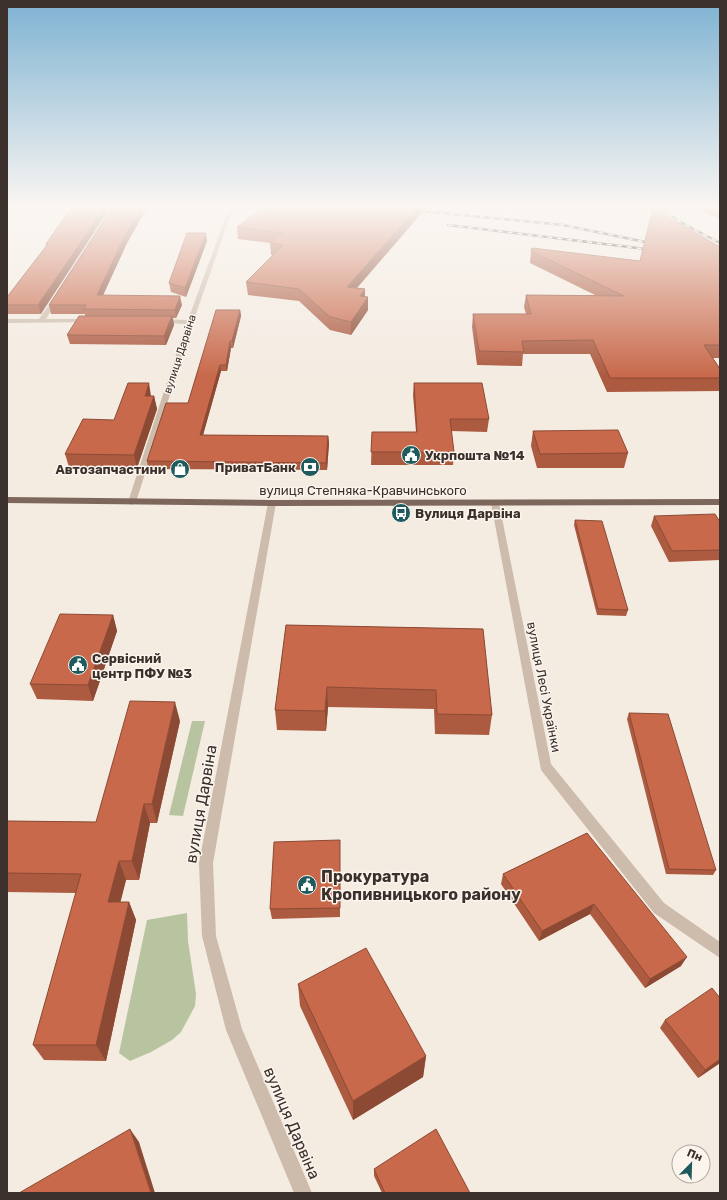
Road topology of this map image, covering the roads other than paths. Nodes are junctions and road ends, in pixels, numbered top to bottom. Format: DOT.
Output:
graph roads {
  1 [pos="211,264"];
  2 [pos="62,289"];
  3 [pos="42,320"];
  4 [pos="7,321"];
  5 [pos="96,321"];
  6 [pos="151,321"];
  7 [pos="190,322"];
  8 [pos="7,500"];
  9 [pos="132,502"];
  10 [pos="720,502"];
  11 [pos="272,503"];
  12 [pos="495,503"];
  13 [pos="720,951"];
  14 [pos="303,1193"];
  1 -- 7 [label="street, вулиця Дарвіна"];
  2 -- 3 [label="street"];
  3 -- 4 [label="street"];
  3 -- 5 [label="street"];
  6 -- 7 [label="street"];
  7 -- 9 [label="street, вулиця Дарвіна"];
  8 -- 9 [label="main road, вулиця Степняка-Кравчинського"];
  9 -- 11 [label="main road, вулиця Степняка-Кравчинського"];
  10 -- 12 [label="main road, вулиця Степняка-Кравчинського"];
  11 -- 12 [label="main road, вулиця Степняка-Кравчинського"];
  11 -- 14 [label="street, вулиця Дарвіна"];
  12 -- 13 [label="street, вулиця Лесі Українки"];
}
